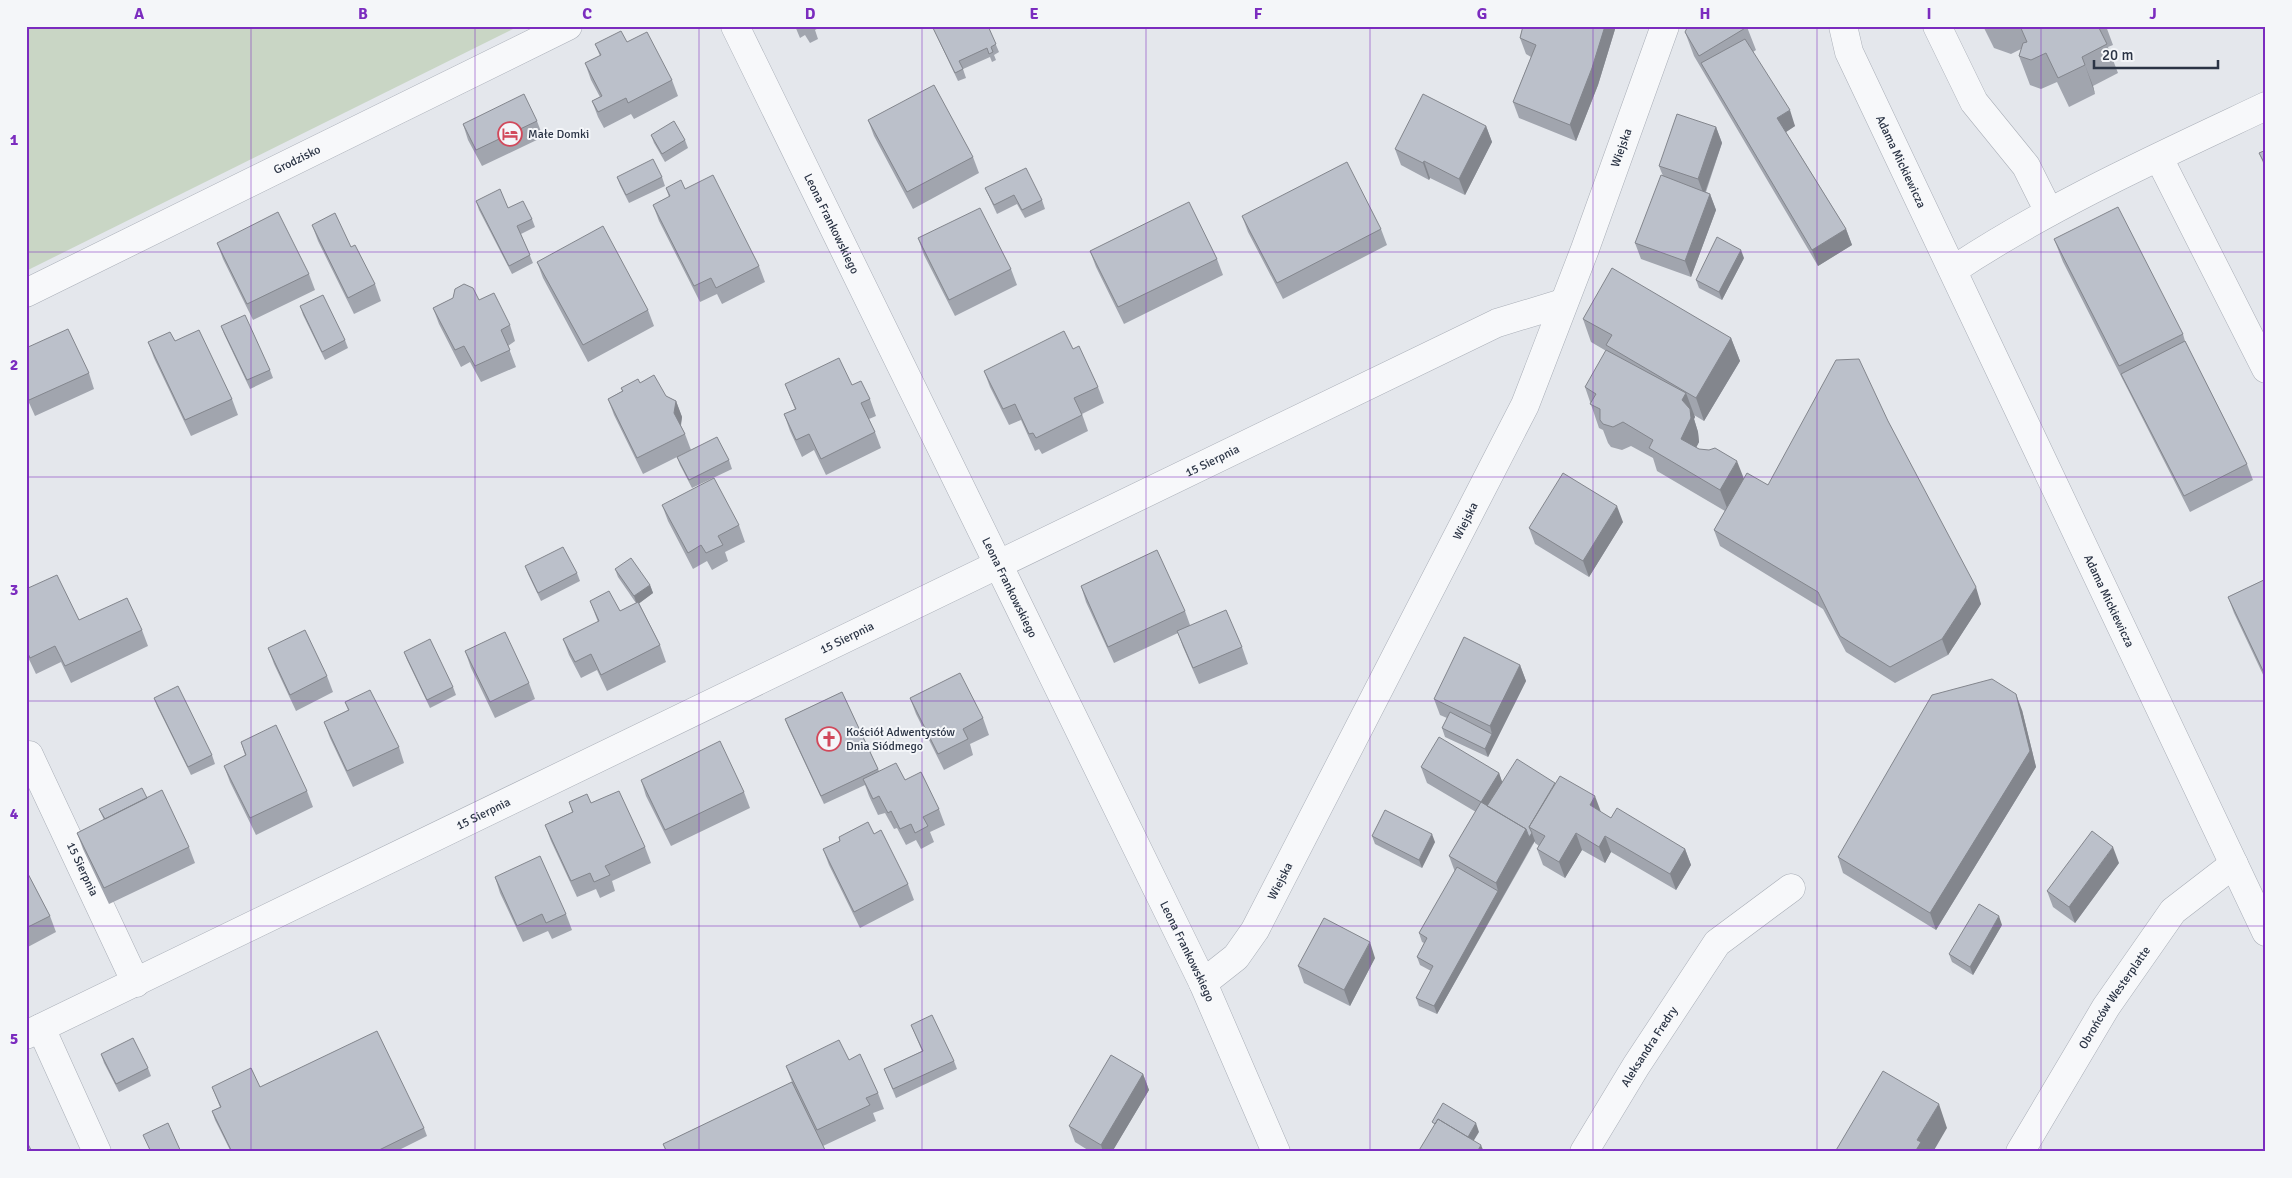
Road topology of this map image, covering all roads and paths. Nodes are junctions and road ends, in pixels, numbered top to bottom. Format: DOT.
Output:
graph roads {
  1 [pos="568,26"];
  2 [pos="735,26"];
  3 [pos="1665,26"];
  4 [pos="1831,26"];
  5 [pos="1937,26"];
  6 [pos="1846,39"];
  7 [pos="2266,106"];
  8 [pos="2159,158"];
  9 [pos="2049,212"];
  10 [pos="1953,270"];
  11 [pos="26,293"];
  12 [pos="1564,303"];
  13 [pos="2266,369"];
  14 [pos="997,565"];
  15 [pos="28,755"];
  16 [pos="2234,864"];
  17 [pos="1791,888"];
  18 [pos="2266,932"];
  19 [pos="136,983"];
  20 [pos="1203,984"];
  21 [pos="34,1032"];
  22 [pos="97,1152"];
  23 [pos="1276,1152"];
  24 [pos="1584,1152"];
  25 [pos="2020,1152"];
  1 -- 11 [label="street, Grodzisko"];
  2 -- 14 [label="street, Leona Frankowskiego"];
  3 -- 12 [label="street, Wiejska"];
  4 -- 6 [label="street, Adama Mickiewicza"];
  5 -- 9 [label="street"];
  6 -- 10 [label="street, Adama Mickiewicza"];
  7 -- 8 [label="street"];
  8 -- 9 [label="street"];
  8 -- 13 [label="street"];
  9 -- 10 [label="street"];
  10 -- 16 [label="street, Adama Mickiewicza"];
  12 -- 14 [label="street, 15 Sierpnia"];
  12 -- 20 [label="street, Wiejska"];
  14 -- 19 [label="street, 15 Sierpnia"];
  14 -- 20 [label="street, Leona Frankowskiego"];
  15 -- 19 [label="street, 15 Sierpnia"];
  16 -- 18 [label="street, Adama Mickiewicza"];
  16 -- 25 [label="street, Obrońców Westerplatte"];
  17 -- 24 [label="street, Aleksandra Fredry"];
  19 -- 21 [label="street, 15 Sierpnia"];
  20 -- 23 [label="street, Leona Frankowskiego"];
  21 -- 22 [label="street"];
}
